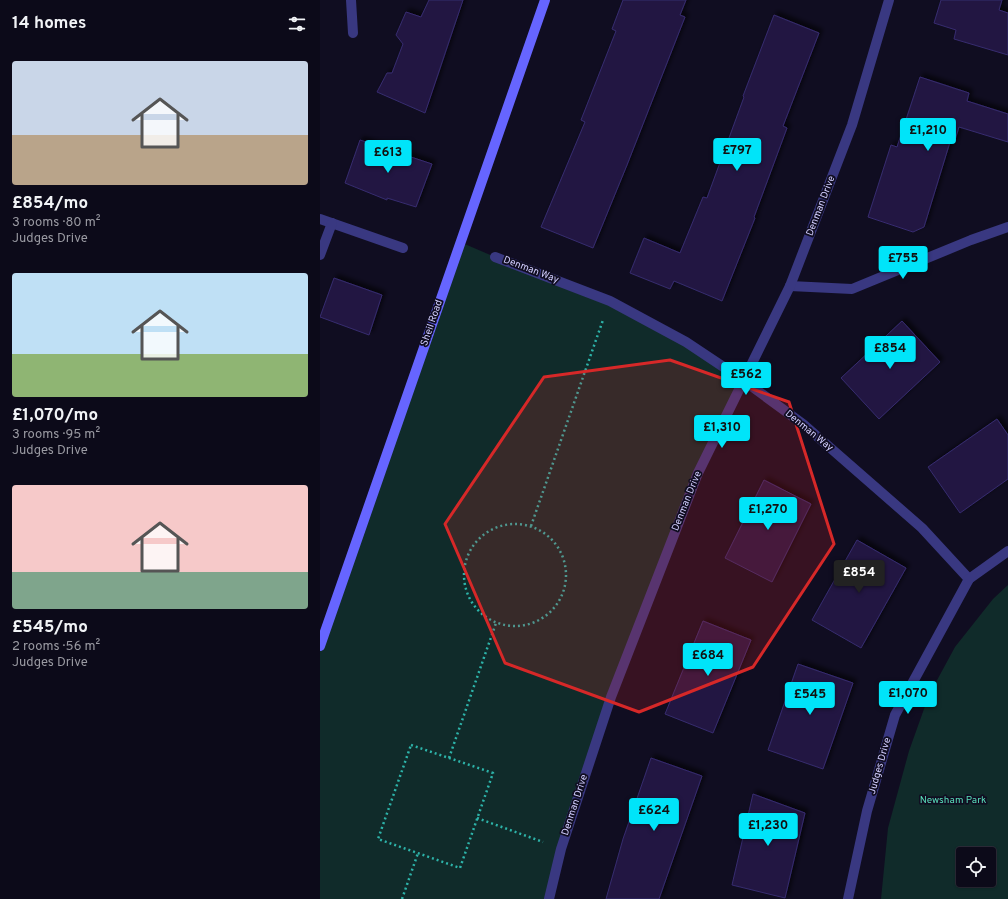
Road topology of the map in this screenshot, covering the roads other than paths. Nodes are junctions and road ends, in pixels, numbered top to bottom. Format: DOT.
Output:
graph roads {
  1 [pos="351,0"];
  2 [pos="545,0"];
  3 [pos="889,0"];
  4 [pos="352,33"];
  5 [pos="320,219"];
  6 [pos="332,223"];
  7 [pos="1008,227"];
  8 [pos="403,248"];
  9 [pos="320,255"];
  10 [pos="495,256"];
  11 [pos="790,286"];
  12 [pos="743,380"];
  13 [pos="1008,551"];
  14 [pos="969,579"];
  15 [pos="320,646"];
  16 [pos="548,899"];
  17 [pos="848,899"];
  1 -- 4 [label="street"];
  2 -- 15 [label="main road, Sheil Road"];
  3 -- 11 [label="street, Denman Drive"];
  5 -- 6 [label="street"];
  6 -- 8 [label="street"];
  6 -- 9 [label="street"];
  7 -- 11 [label="street"];
  10 -- 12 [label="street, Denman Way"];
  11 -- 12 [label="street, Denman Drive"];
  12 -- 14 [label="street, Denman Way"];
  12 -- 16 [label="street, Denman Drive"];
  13 -- 14 [label="street, Judges Drive"];
  14 -- 17 [label="street, Judges Drive"];
}
